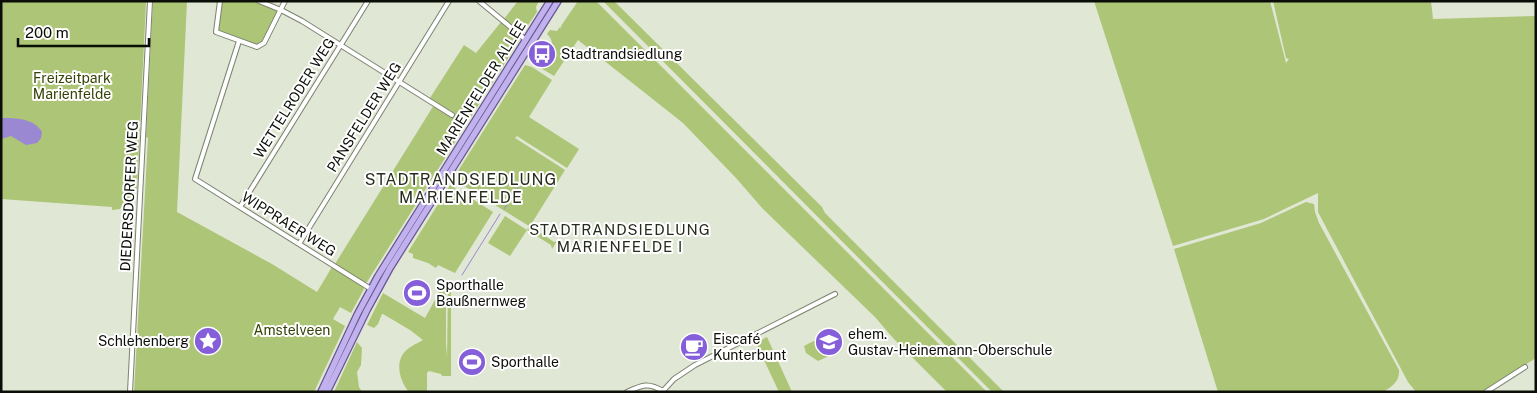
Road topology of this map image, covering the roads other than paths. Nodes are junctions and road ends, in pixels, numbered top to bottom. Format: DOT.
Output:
graph roads {
  1 [pos="150,1"];
  2 [pos="220,1"];
  3 [pos="259,1"];
  4 [pos="285,1"];
  5 [pos="368,1"];
  6 [pos="449,1"];
  7 [pos="478,1"];
  8 [pos="558,1"];
  9 [pos="548,4"];
  10 [pos="281,10"];
  11 [pos="526,40"];
  12 [pos="238,41"];
  13 [pos="341,45"];
  14 [pos="400,81"];
  15 [pos="452,115"];
  16 [pos="240,207"];
  17 [pos="298,244"];
  18 [pos="371,289"];
  19 [pos="835,294"];
  20 [pos="1525,367"];
  21 [pos="663,391"];
  22 [pos="130,392"];
  23 [pos="321,392"];
  24 [pos="327,392"];
  25 [pos="627,392"];
  26 [pos="1486,392"];
  1 -- 22 [label="street, DIEDERSDORFER WEG"];
  2 -- 12 [label="street"];
  3 -- 10 [label="street"];
  4 -- 10 [label="street"];
  5 -- 13 [label="street, WETTELRODER WEG"];
  6 -- 14 [label="street, PANSFELDER WEG"];
  7 -- 11 [label="street"];
  8 -- 24 [label="main road, MARIENFELDER ALLEE"];
  9 -- 11 [label="main road, MARIENFELDER ALLEE"];
  10 -- 12 [label="street"];
  10 -- 13 [label="street"];
  11 -- 18 [label="main road, MARIENFELDER ALLEE"];
  12 -- 16 [label="street, WIPPRAER WEG"];
  13 -- 14 [label="street"];
  13 -- 16 [label="street, WETTELRODER WEG"];
  14 -- 15 [label="street"];
  14 -- 17 [label="street, PANSFELDER WEG"];
  16 -- 17 [label="street, WIPPRAER WEG"];
  17 -- 18 [label="street, WIPPRAER WEG"];
  18 -- 23 [label="main road, MARIENFELDER ALLEE"];
  19 -- 21 [label="street"];
  20 -- 26 [label="street"];
  21 -- 25 [label="street"];
}
